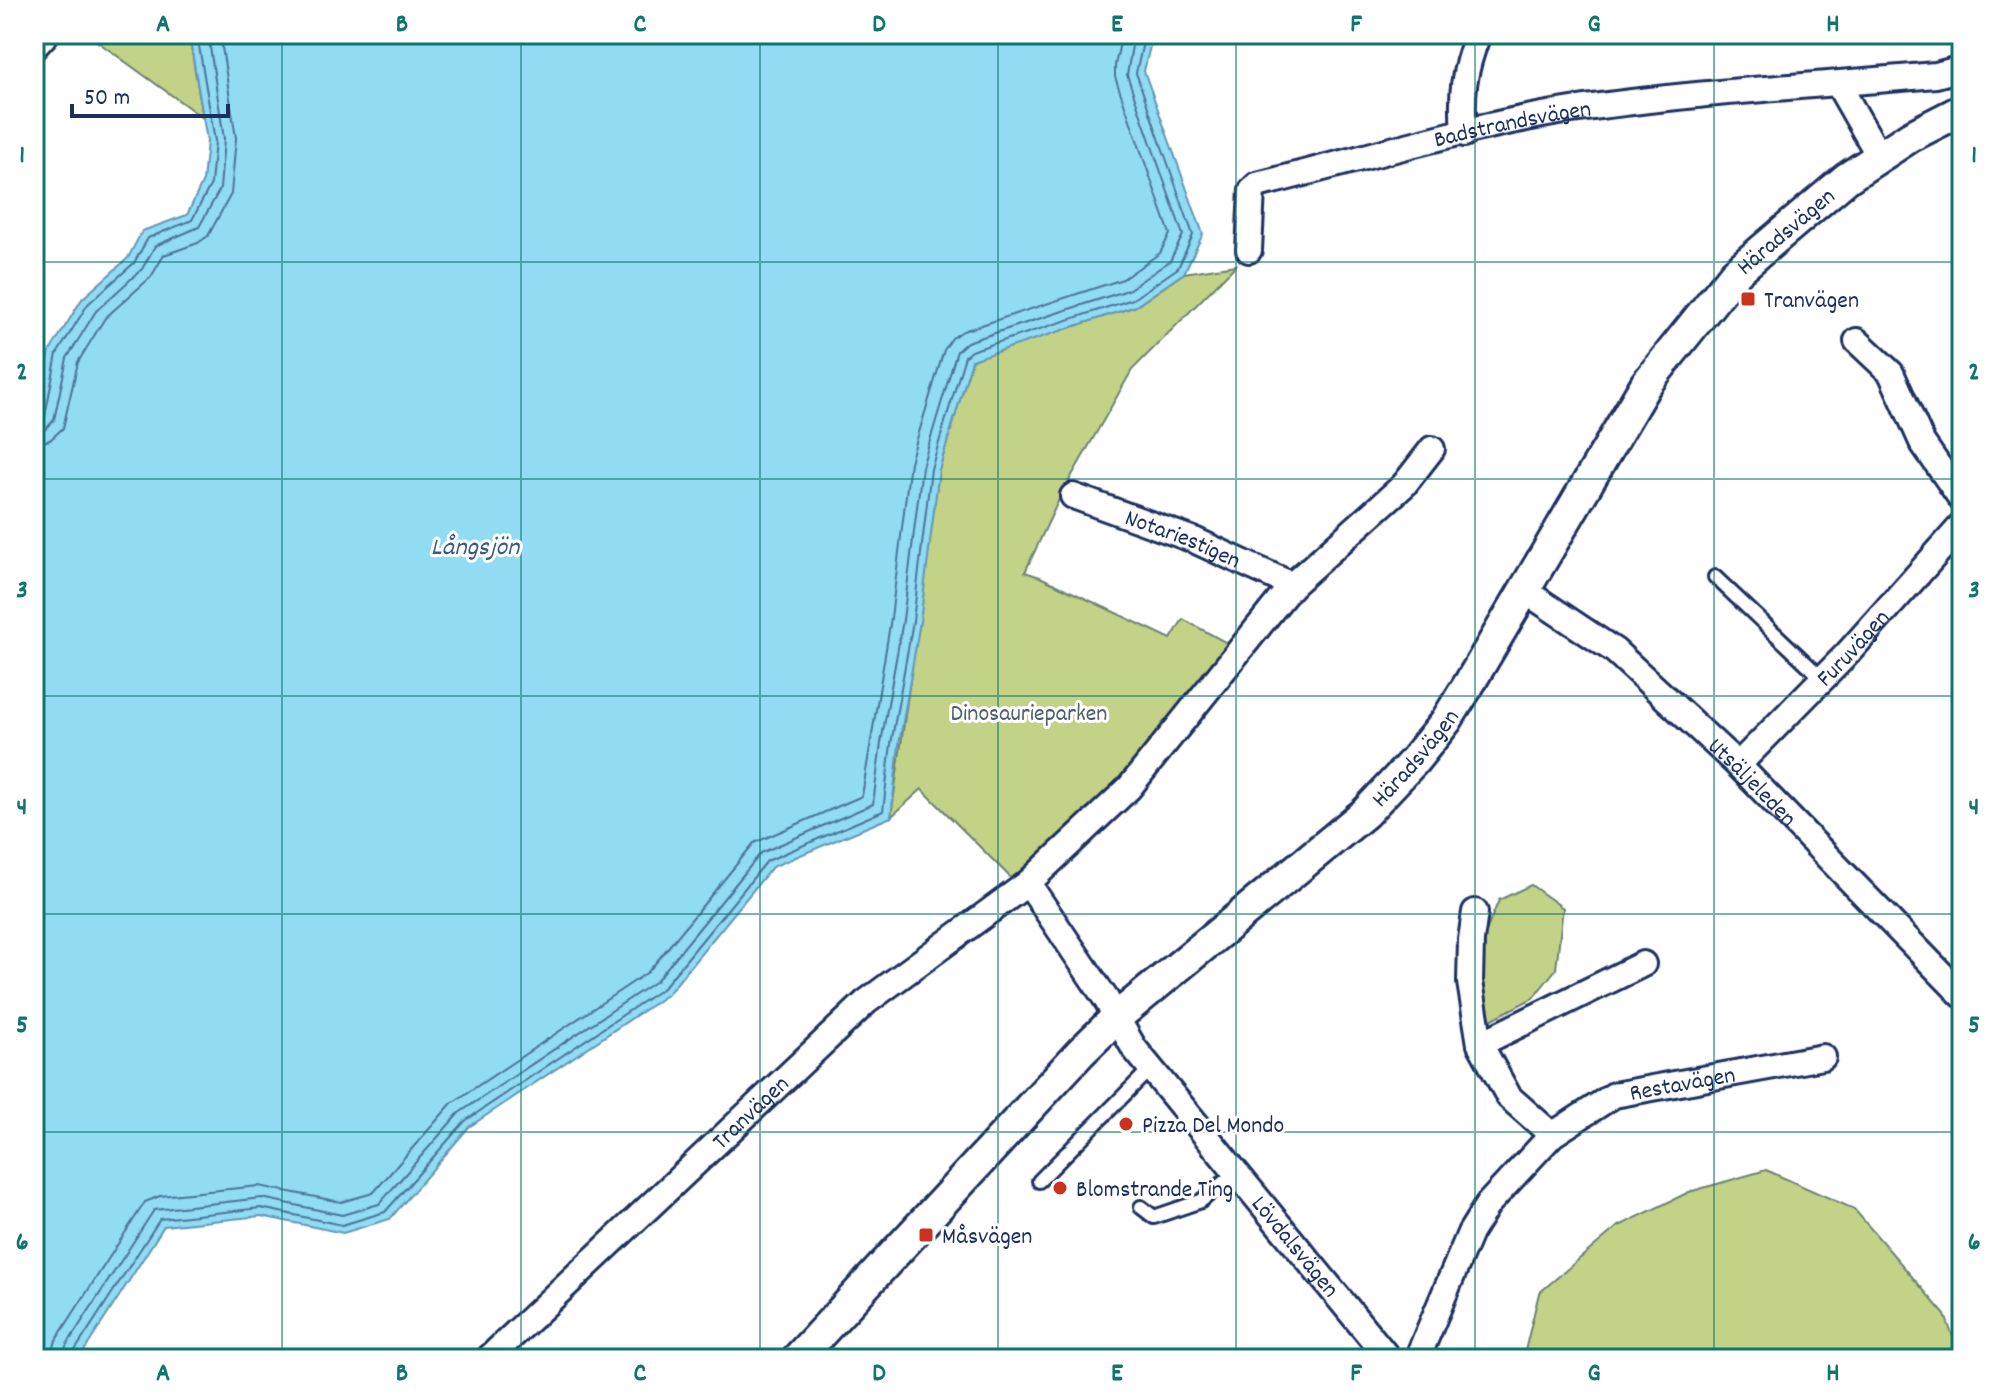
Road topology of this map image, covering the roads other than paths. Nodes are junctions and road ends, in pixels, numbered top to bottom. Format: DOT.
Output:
graph roads {
  1 [pos="46,34"];
  2 [pos="1478,34"];
  3 [pos="34,47"];
  4 [pos="1962,68"];
  5 [pos="1838,84"];
  6 [pos="1962,110"];
  7 [pos="1464,134"];
  8 [pos="1879,156"];
  9 [pos="1249,250"];
  10 [pos="1857,341"];
  11 [pos="1432,449"];
  12 [pos="1073,496"];
  13 [pos="1962,500"];
  14 [pos="1962,525"];
  15 [pos="1715,577"];
  16 [pos="1292,585"];
  17 [pos="1525,591"];
  18 [pos="1823,679"];
  19 [pos="1738,765"];
  20 [pos="1028,883"];
  21 [pos="1475,912"];
  22 [pos="1643,964"];
  23 [pos="1962,995"];
  24 [pos="1117,1017"];
  25 [pos="1480,1044"];
  26 [pos="1823,1057"];
  27 [pos="1151,1068"];
  28 [pos="1552,1135"];
  29 [pos="1236,1172"];
  30 [pos="1039,1181"];
  31 [pos="1141,1207"];
  32 [pos="488,1359"];
  33 [pos="797,1359"];
  34 [pos="1389,1359"];
  35 [pos="1417,1359"];
  1 -- 3 [label="street"];
  2 -- 7 [label="street"];
  4 -- 5 [label="street, Badstrandsvägen"];
  5 -- 7 [label="street, Badstrandsvägen"];
  5 -- 8 [label="street"];
  6 -- 8 [label="street, Häradsvägen"];
  7 -- 9 [label="street, Badstrandsvägen"];
  8 -- 17 [label="street, Häradsvägen"];
  10 -- 13 [label="street"];
  11 -- 16 [label="street, Tranvägen"];
  12 -- 16 [label="street, Notariestigen"];
  14 -- 18 [label="street, Furuvägen"];
  15 -- 18 [label="lane"];
  16 -- 20 [label="street, Tranvägen"];
  17 -- 19 [label="street, Utsäljeleden"];
  17 -- 24 [label="street, Häradsvägen"];
  18 -- 19 [label="street, Furuvägen"];
  19 -- 23 [label="street, Utsäljeleden"];
  20 -- 24 [label="street"];
  20 -- 32 [label="street, Tranvägen"];
  21 -- 25 [label="street"];
  22 -- 25 [label="street"];
  24 -- 27 [label="street, Lövdalsvägen"];
  24 -- 33 [label="street, Häradsvägen"];
  25 -- 28 [label="street"];
  26 -- 28 [label="street, Restavägen"];
  27 -- 29 [label="street, Lövdalsvägen"];
  27 -- 30 [label="lane"];
  28 -- 35 [label="street, Restavägen"];
  29 -- 31 [label="lane"];
  29 -- 34 [label="street, Lövdalsvägen"];
}
